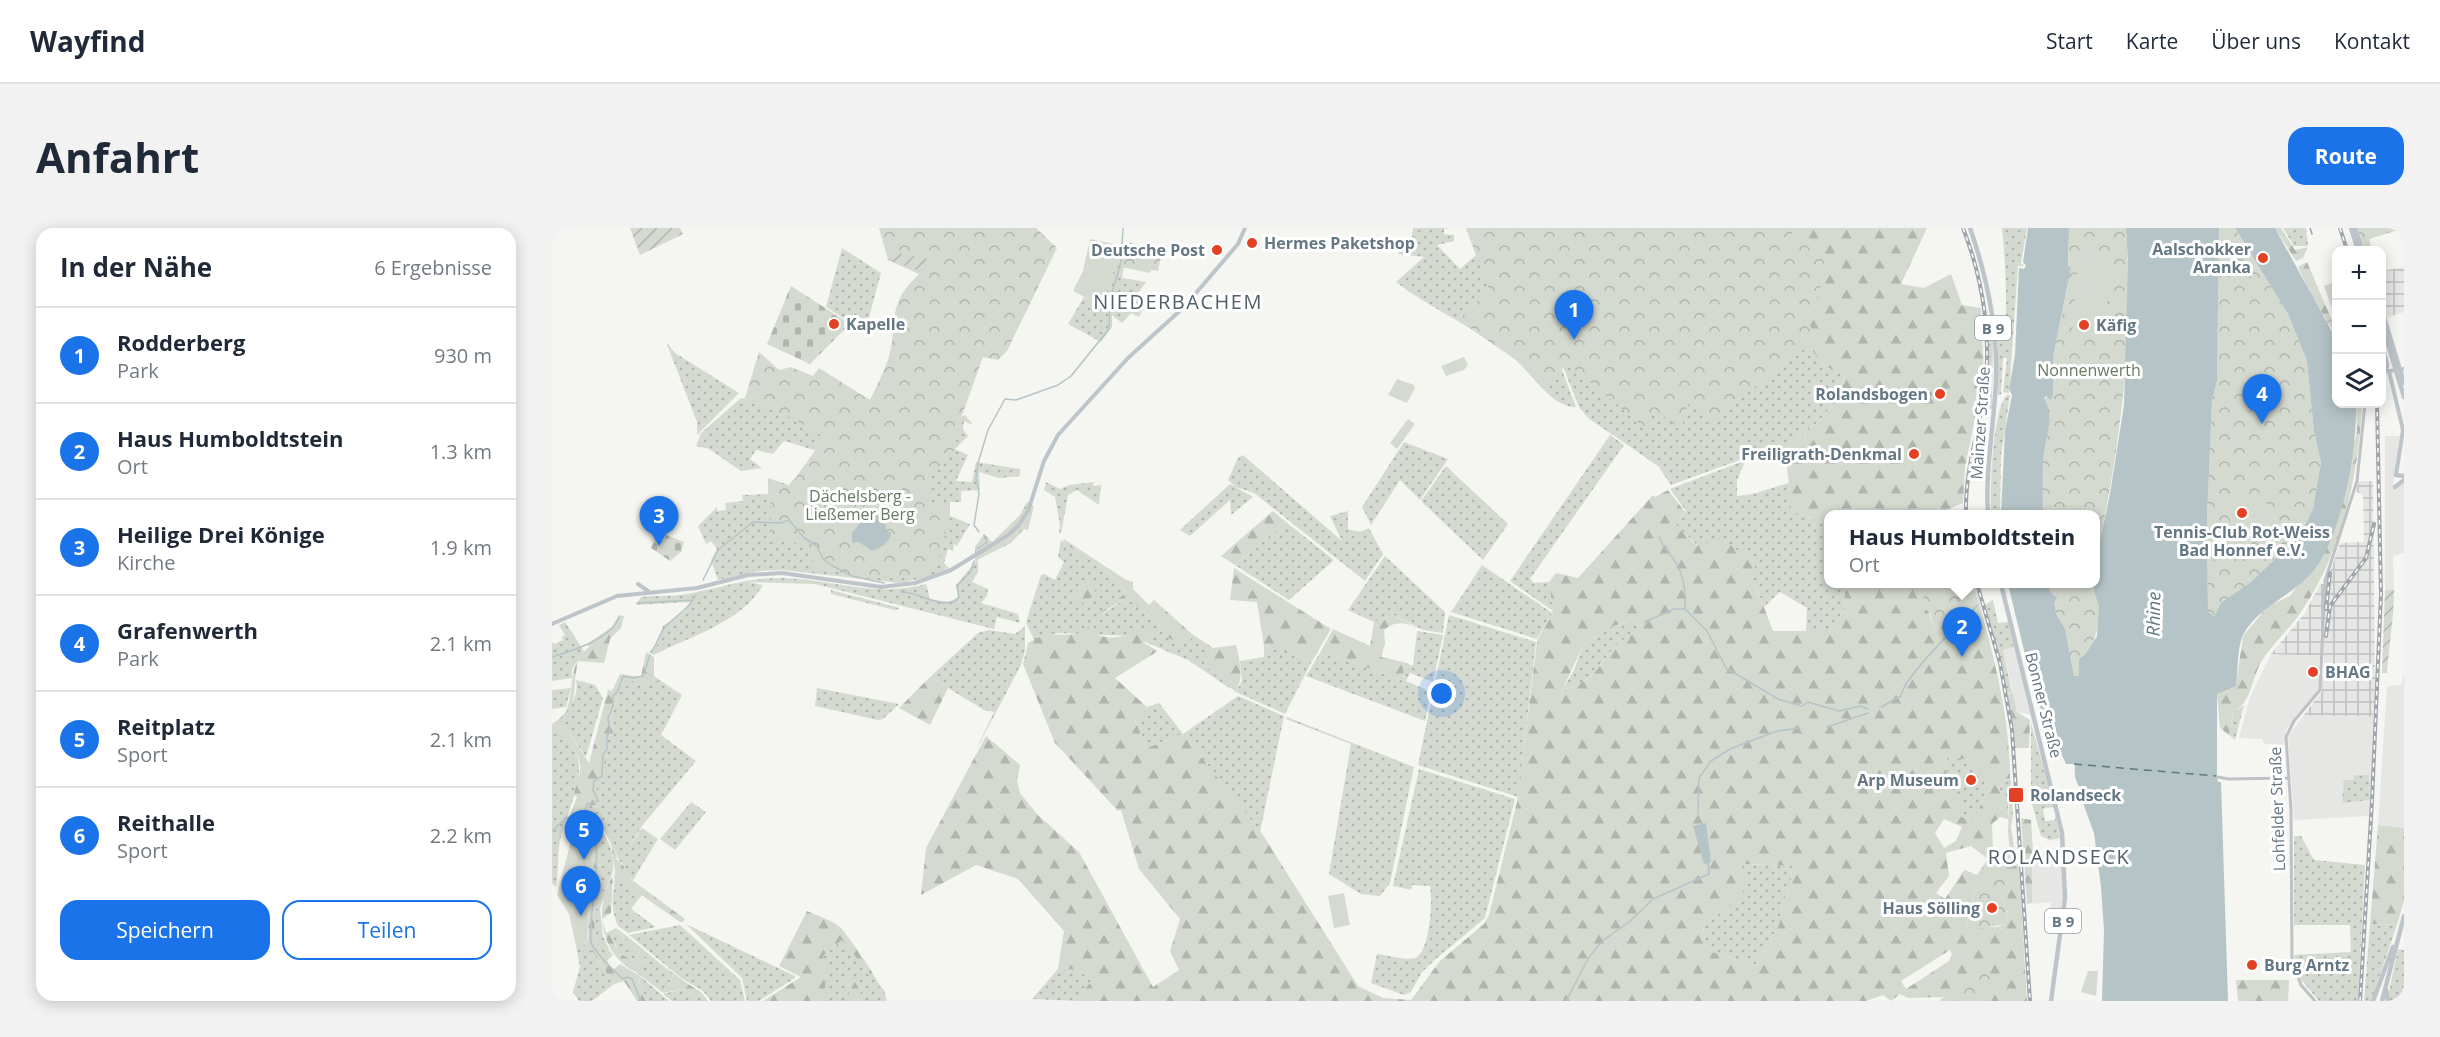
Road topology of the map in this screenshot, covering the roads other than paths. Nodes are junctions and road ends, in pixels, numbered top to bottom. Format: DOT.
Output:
graph roads {
  1 [pos="1245,228"];
  2 [pos="1970,228"];
  3 [pos="2352,230"];
  4 [pos="2357,246"];
  5 [pos="2386,324"];
  6 [pos="2386,337"];
  7 [pos="2397,359"];
  8 [pos="2404,369"];
  9 [pos="2386,372"];
  10 [pos="2404,374"];
  11 [pos="2404,383"];
  12 [pos="2404,397"];
  13 [pos="2364,408"];
  14 [pos="2396,476"];
  15 [pos="2404,479"];
  16 [pos="2395,487"];
  17 [pos="1988,510"];
  18 [pos="639,584"];
  19 [pos="2002,588"];
  20 [pos="648,592"];
  21 [pos="552,624"];
  22 [pos="2218,777"];
  23 [pos="2289,778"];
  24 [pos="2404,916"];
  25 [pos="2398,937"];
  26 [pos="2385,986"];
  27 [pos="2051,1001"];
  28 [pos="2315,1001"];
  29 [pos="2373,1001"];
  30 [pos="2382,1001"];
  31 [pos="2388,1001"];
  1 -- 20 [label="main road"];
  2 -- 17 [label="main road, Mainzer Straße / B 9"];
  3 -- 4 [label="main road"];
  5 -- 7 [label="main road"];
  6 -- 12 [label="main road"];
  7 -- 10 [label="main road"];
  7 -- 11 [label="main road"];
  8 -- 9 [label="main road"];
  9 -- 14 [label="main road"];
  13 -- 23 [label="street, Lohfelder Straße"];
  14 -- 15 [label="main road"];
  15 -- 16 [label="main road"];
  18 -- 20 [label="main road"];
  19 -- 27 [label="main road, Bonner Straße / B 9"];
  20 -- 21 [label="main road"];
  22 -- 23 [label="street"];
  23 -- 28 [label="street, Lohfelder Straße"];
  24 -- 25 [label="main road"];
  25 -- 26 [label="main road"];
  25 -- 29 [label="main road"];
  26 -- 30 [label="main road"];
  26 -- 31 [label="main road"];
}
